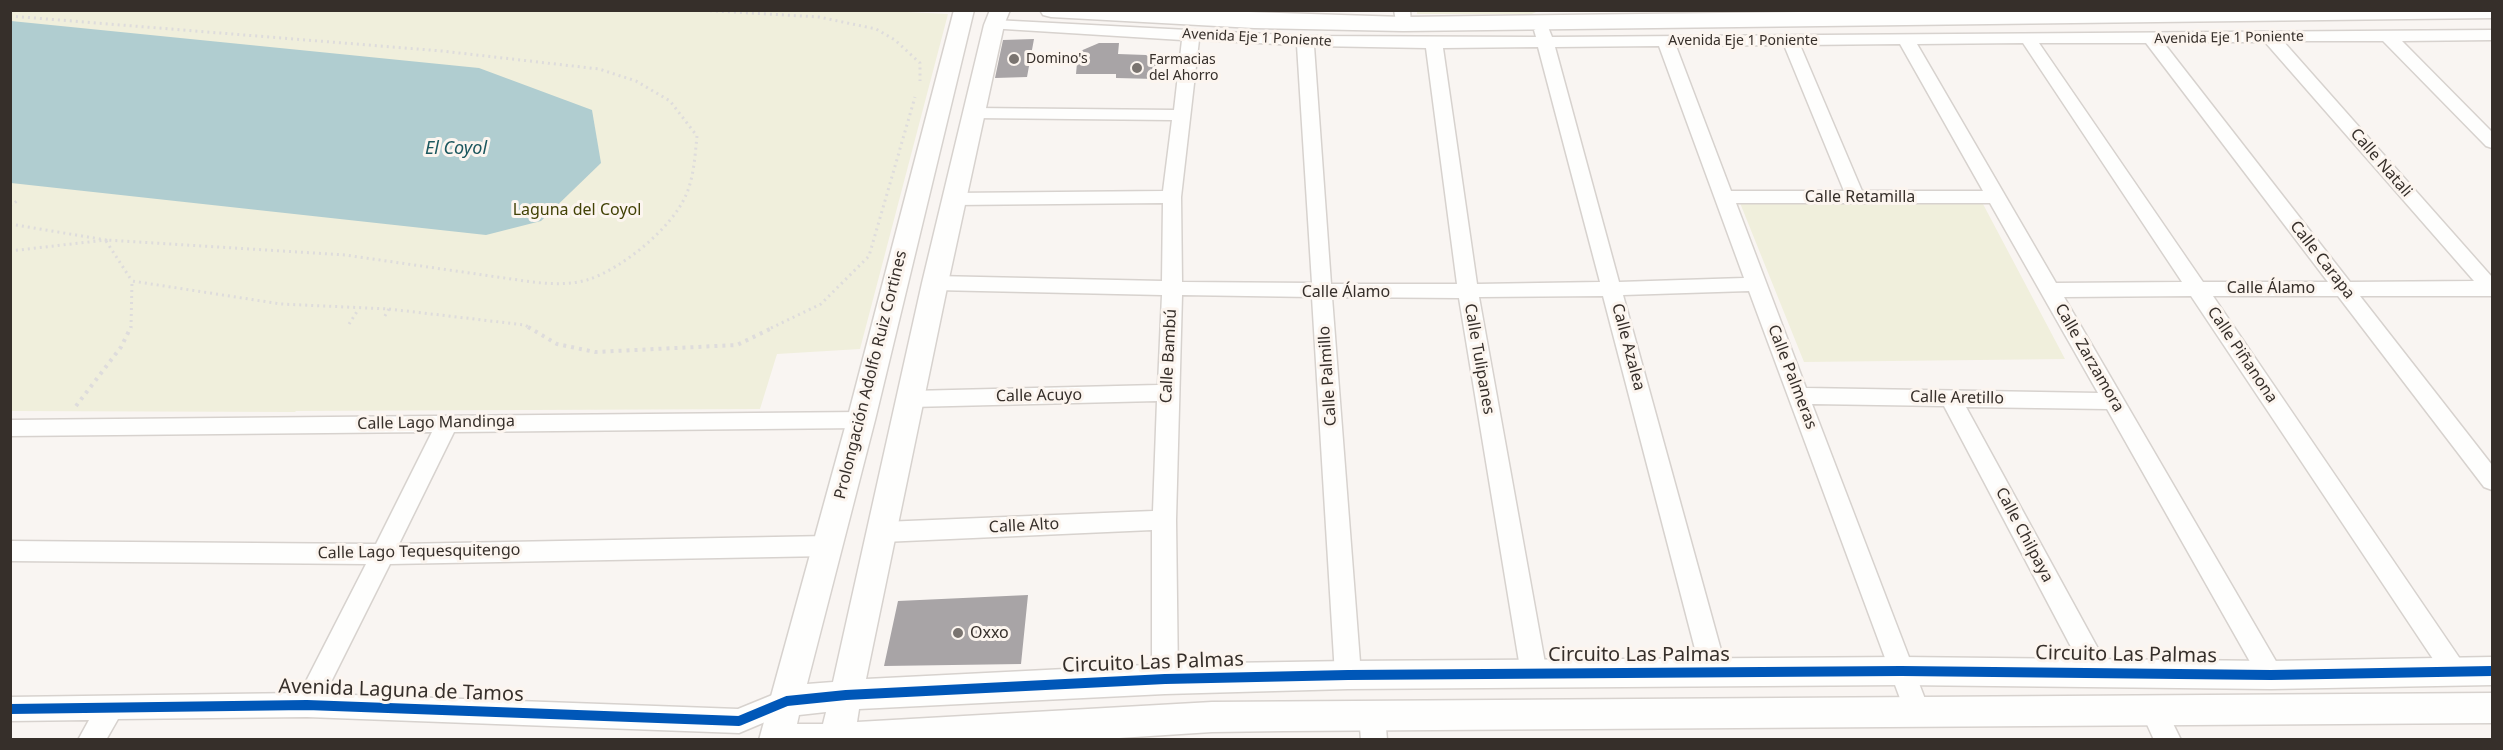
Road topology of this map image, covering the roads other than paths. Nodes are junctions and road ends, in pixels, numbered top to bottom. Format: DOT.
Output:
graph roads {
  1 [pos="964,10"];
  2 [pos="1050,10"];
  3 [pos="2412,11"];
  4 [pos="2493,11"];
  5 [pos="2361,12"];
  6 [pos="1402,17"];
  7 [pos="997,18"];
  8 [pos="1908,23"];
  9 [pos="1543,31"];
  10 [pos="1191,35"];
  11 [pos="2493,35"];
  12 [pos="2388,36"];
  13 [pos="2270,37"];
  14 [pos="2028,39"];
  15 [pos="2152,39"];
  16 [pos="1790,40"];
  17 [pos="1305,41"];
  18 [pos="1666,42"];
  19 [pos="1434,43"];
  20 [pos="1181,115"];
  21 [pos="973,119"];
  22 [pos="934,126"];
  23 [pos="2493,142"];
  24 [pos="1172,197"];
  25 [pos="1996,197"];
  26 [pos="1725,198"];
  27 [pos="1856,198"];
  28 [pos="954,199"];
  29 [pos="900,261"];
  30 [pos="938,272"];
  31 [pos="1758,284"];
  32 [pos="2343,288"];
  33 [pos="2492,288"];
  34 [pos="1172,289"];
  35 [pos="2197,289"];
  36 [pos="2050,290"];
  37 [pos="1613,291"];
  38 [pos="1322,292"];
  39 [pos="1468,292"];
  40 [pos="1167,393"];
  41 [pos="1800,396"];
  42 [pos="1950,397"];
  43 [pos="911,399"];
  44 [pos="2114,401"];
  45 [pos="861,420"];
  46 [pos="448,423"];
  47 [pos="10,428"];
  48 [pos="2493,481"];
  49 [pos="1164,520"];
  50 [pos="883,532"];
  51 [pos="828,546"];
  52 [pos="10,551"];
  53 [pos="385,554"];
  54 [pos="1901,671"];
  55 [pos="2493,671"];
  56 [pos="1714,672"];
  57 [pos="2456,672"];
  58 [pos="2098,673"];
  59 [pos="1534,674"];
  60 [pos="1348,675"];
  61 [pos="2271,675"];
  62 [pos="1165,679"];
  63 [pos="846,695"];
  64 [pos="787,701"];
  65 [pos="307,705"];
  66 [pos="111,707"];
  67 [pos="2493,708"];
  68 [pos="10,709"];
  69 [pos="2153,709"];
  70 [pos="1917,712"];
  71 [pos="739,721"];
  72 [pos="1373,727"];
  73 [pos="836,739"];
  74 [pos="91,740"];
  75 [pos="776,740"];
  76 [pos="781,740"];
  77 [pos="2168,740"];
  1 -- 22 [label="street, Prolongación Adolfo Ruiz Cortines"];
  2 -- 6 [label="main road, Avenida Eje 1 Poniente"];
  3 -- 4 [label="main road, Avenida Eje 1 Poniente"];
  3 -- 5 [label="main road, Avenida Eje 1 Poniente"];
  5 -- 8 [label="main road, Avenida Eje 1 Poniente"];
  6 -- 9 [label="main road, Avenida Eje 1 Poniente"];
  7 -- 10 [label="street, Avenida Eje 1 Poniente"];
  7 -- 21 [label="street"];
  8 -- 9 [label="main road, Avenida Eje 1 Poniente"];
  8 -- 14 [label="street, Avenida Eje 1 Poniente"];
  8 -- 16 [label="street, Avenida Eje 1 Poniente"];
  8 -- 25 [label="street, Calle Zarzamora"];
  9 -- 18 [label="street, Avenida Eje 1 Poniente"];
  9 -- 19 [label="street, Avenida Eje 1 Poniente"];
  9 -- 37 [label="street, Calle Azalea"];
  10 -- 17 [label="street, Avenida Eje 1 Poniente"];
  10 -- 20 [label="street, Calle Bambú"];
  11 -- 12 [label="street, Avenida Eje 1 Poniente"];
  12 -- 13 [label="street, Avenida Eje 1 Poniente"];
  12 -- 23 [label="street"];
  13 -- 15 [label="street, Avenida Eje 1 Poniente"];
  13 -- 33 [label="street, Calle Natali"];
  14 -- 15 [label="street, Avenida Eje 1 Poniente"];
  14 -- 35 [label="street, Calle Piñanona"];
  15 -- 32 [label="street, Calle Carapa"];
  16 -- 18 [label="street, Avenida Eje 1 Poniente"];
  16 -- 27 [label="street"];
  17 -- 19 [label="street, Avenida Eje 1 Poniente"];
  17 -- 38 [label="street, Calle Palmillo"];
  18 -- 26 [label="street, Calle Palmeras"];
  19 -- 39 [label="street, Calle Tulipanes"];
  20 -- 21 [label="street"];
  20 -- 24 [label="street, Calle Bambú"];
  21 -- 22 [label="street"];
  21 -- 28 [label="street"];
  22 -- 29 [label="street, Prolongación Adolfo Ruiz Cortines"];
  24 -- 28 [label="street"];
  24 -- 34 [label="street, Calle Bambú"];
  25 -- 27 [label="street, Calle Retamilla"];
  25 -- 36 [label="street, Calle Zarzamora"];
  26 -- 27 [label="street, Calle Retamilla"];
  26 -- 31 [label="street, Calle Palmeras"];
  28 -- 30 [label="street"];
  29 -- 30 [label="street"];
  29 -- 45 [label="street, Prolongación Adolfo Ruiz Cortines"];
  30 -- 34 [label="street, Calle Álamo"];
  30 -- 43 [label="street"];
  31 -- 37 [label="street, Calle Álamo"];
  31 -- 41 [label="street, Calle Palmeras"];
  32 -- 33 [label="street, Calle Álamo"];
  32 -- 35 [label="street, Calle Álamo"];
  32 -- 48 [label="street, Calle Carapa"];
  34 -- 38 [label="street, Calle Álamo"];
  34 -- 40 [label="street, Calle Bambú"];
  35 -- 36 [label="street, Calle Álamo"];
  35 -- 57 [label="street, Calle Piñanona"];
  36 -- 44 [label="street, Calle Zarzamora"];
  37 -- 39 [label="street, Calle Álamo"];
  37 -- 56 [label="street, Calle Azalea"];
  38 -- 39 [label="street, Calle Álamo"];
  38 -- 60 [label="street, Calle Palmillo"];
  39 -- 59 [label="street, Calle Tulipanes"];
  40 -- 43 [label="street, Calle Acuyo"];
  40 -- 49 [label="street, Calle Bambú"];
  41 -- 42 [label="street, Calle Aretillo"];
  41 -- 54 [label="street, Calle Palmeras"];
  42 -- 44 [label="street, Calle Aretillo"];
  42 -- 58 [label="street, Calle Chilpaya"];
  43 -- 50 [label="street"];
  44 -- 61 [label="street, Calle Zarzamora"];
  45 -- 46 [label="street, Calle Lago Mandinga"];
  45 -- 51 [label="street, Prolongación Adolfo Ruiz Cortines"];
  46 -- 47 [label="street, Calle Lago Mandinga"];
  46 -- 53 [label="street"];
  49 -- 50 [label="street, Calle Alto"];
  49 -- 62 [label="street, Calle Bambú"];
  50 -- 63 [label="street"];
  51 -- 53 [label="street, Calle Lago Tequesquitengo"];
  51 -- 64 [label="street, Prolongación Adolfo Ruiz Cortines"];
  52 -- 53 [label="street, Calle Lago Tequesquitengo"];
  53 -- 65 [label="street"];
  54 -- 56 [label="street, Circuito Las Palmas"];
  54 -- 58 [label="street, Circuito Las Palmas"];
  54 -- 70 [label="street, Calle Palmeras"];
  55 -- 57 [label="street, Circuito Las Palmas"];
  56 -- 59 [label="street, Circuito Las Palmas"];
  57 -- 61 [label="street, Circuito Las Palmas"];
  58 -- 61 [label="street, Circuito Las Palmas"];
  59 -- 60 [label="street, Circuito Las Palmas"];
  60 -- 62 [label="street, Circuito Las Palmas"];
  62 -- 63 [label="street, Circuito Las Palmas"];
  63 -- 64 [label="street, Circuito Las Palmas"];
  63 -- 73 [label="street"];
  64 -- 71 [label="street, Avenida Laguna de Tamos"];
  64 -- 75 [label="street, Prolongación Adolfo Ruiz Cortines"];
  65 -- 66 [label="street, Avenida Laguna de Tamos"];
  65 -- 71 [label="street, Avenida Laguna de Tamos"];
  66 -- 68 [label="street, Avenida Laguna de Tamos"];
  66 -- 74 [label="street"];
  67 -- 69 [label="street"];
  69 -- 70 [label="street"];
  69 -- 77 [label="street"];
  70 -- 72 [label="street"];
  71 -- 75 [label="street, Avenida Laguna de Tamos"];
  72 -- 73 [label="street"];
  73 -- 76 [label="street"];
}
